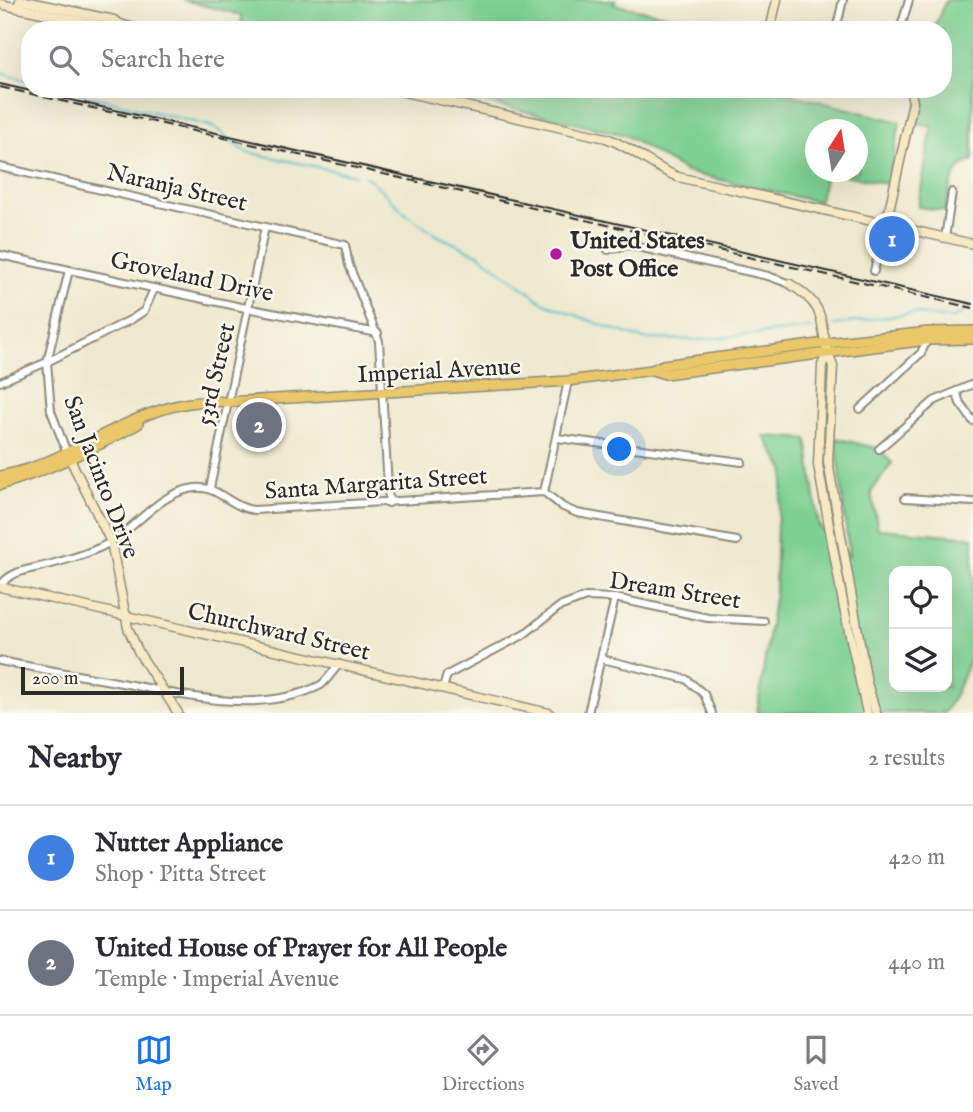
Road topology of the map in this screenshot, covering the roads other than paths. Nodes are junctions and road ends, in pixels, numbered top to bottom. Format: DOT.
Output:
graph roads {
  1 [pos="777,0"];
  2 [pos="843,0"];
  3 [pos="909,0"];
  4 [pos="0,4"];
  5 [pos="19,4"];
  6 [pos="116,21"];
  7 [pos="772,21"];
  8 [pos="838,21"];
  9 [pos="903,21"];
  10 [pos="431,98"];
  11 [pos="912,98"];
  12 [pos="0,167"];
  13 [pos="952,192"];
  14 [pos="886,224"];
  15 [pos="265,227"];
  16 [pos="945,238"];
  17 [pos="973,244"];
  18 [pos="608,250"];
  19 [pos="0,255"];
  20 [pos="69,270"];
  21 [pos="874,271"];
  22 [pos="790,284"];
  23 [pos="154,289"];
  24 [pos="249,308"];
  25 [pos="973,331"];
  26 [pos="378,333"];
  27 [pos="928,336"];
  28 [pos="973,340"];
  29 [pos="826,343"];
  30 [pos="827,354"];
  31 [pos="47,362"];
  32 [pos="652,370"];
  33 [pos="568,381"];
  34 [pos="0,382"];
  35 [pos="973,384"];
  36 [pos="956,391"];
  37 [pos="382,392"];
  38 [pos="227,402"];
  39 [pos="860,409"];
  40 [pos="973,421"];
  41 [pos="557,438"];
  42 [pos="879,449"];
  43 [pos="69,456"];
  44 [pos="741,462"];
  45 [pos="0,477"];
  46 [pos="0,485"];
  47 [pos="210,488"];
  48 [pos="544,492"];
  49 [pos="905,498"];
  50 [pos="973,502"];
  51 [pos="389,503"];
  52 [pos="737,541"];
  53 [pos="111,542"];
  54 [pos="0,587"];
  55 [pos="615,598"];
  56 [pos="127,616"];
  57 [pos="764,621"];
  58 [pos="601,659"];
  59 [pos="0,660"];
  60 [pos="339,664"];
  61 [pos="443,688"];
  62 [pos="167,692"];
  63 [pos="261,709"];
  64 [pos="239,710"];
  65 [pos="537,712"];
  66 [pos="178,713"];
  67 [pos="549,713"];
  68 [pos="588,713"];
  69 [pos="712,713"];
  70 [pos="867,713"];
  71 [pos="876,713"];
  1 -- 7 [label="main road"];
  2 -- 8 [label="street"];
  3 -- 9 [label="street"];
  4 -- 5 [label="main road"];
  5 -- 6 [label="main road"];
  10 -- 14 [label="main road"];
  11 -- 14 [label="main road"];
  12 -- 15 [label="street, Naranja Street"];
  13 -- 16 [label="street"];
  14 -- 16 [label="main road"];
  14 -- 21 [label="street"];
  15 -- 24 [label="street, 53rd Street"];
  15 -- 26 [label="street, Naranja Street"];
  16 -- 17 [label="main road"];
  18 -- 22 [label="street"];
  19 -- 20 [label="street, Groveland Drive"];
  20 -- 23 [label="street, Groveland Drive"];
  20 -- 31 [label="street, San Jacinto Drive"];
  22 -- 29 [label="main road"];
  23 -- 24 [label="street, Groveland Drive"];
  23 -- 31 [label="street"];
  24 -- 26 [label="street, Groveland Drive"];
  24 -- 38 [label="street, 53rd Street"];
  25 -- 27 [label="main road, Imperial Avenue"];
  26 -- 37 [label="street"];
  27 -- 28 [label="main road, Imperial Avenue"];
  27 -- 29 [label="main road, Imperial Avenue"];
  27 -- 30 [label="main road, Imperial Avenue"];
  27 -- 39 [label="street"];
  29 -- 30 [label="main road"];
  29 -- 32 [label="main road, Imperial Avenue"];
  30 -- 32 [label="main road, Imperial Avenue"];
  30 -- 70 [label="main road"];
  30 -- 71 [label="main road"];
  31 -- 34 [label="street"];
  31 -- 43 [label="street, San Jacinto Drive"];
  32 -- 33 [label="main road, Imperial Avenue"];
  33 -- 37 [label="main road, Imperial Avenue"];
  33 -- 41 [label="street"];
  35 -- 36 [label="street"];
  36 -- 40 [label="street"];
  36 -- 42 [label="street"];
  37 -- 38 [label="main road, Imperial Avenue"];
  37 -- 51 [label="street"];
  38 -- 43 [label="main road, Imperial Avenue"];
  38 -- 47 [label="street, 53rd Street"];
  41 -- 44 [label="street"];
  41 -- 48 [label="street"];
  43 -- 45 [label="main road, Imperial Avenue"];
  43 -- 46 [label="main road, Imperial Avenue"];
  43 -- 53 [label="main road, San Jacinto Drive"];
  47 -- 51 [label="street, Santa Margarita Street"];
  47 -- 53 [label="street"];
  48 -- 51 [label="street, Santa Margarita Street"];
  48 -- 52 [label="street"];
  49 -- 50 [label="street"];
  53 -- 54 [label="street"];
  53 -- 56 [label="main road, San Jacinto Drive"];
  54 -- 56 [label="main road, Churchward Street"];
  55 -- 57 [label="street, Dream Street"];
  55 -- 58 [label="street"];
  55 -- 61 [label="street, Dream Street"];
  56 -- 60 [label="main road, Churchward Street"];
  56 -- 62 [label="main road, San Jacinto Drive"];
  58 -- 68 [label="street"];
  58 -- 69 [label="street"];
  59 -- 62 [label="street"];
  60 -- 61 [label="main road, Churchward Street"];
  60 -- 63 [label="street"];
  61 -- 65 [label="main road, Churchward Street"];
  62 -- 64 [label="street"];
  62 -- 66 [label="main road, San Jacinto Drive"];
  65 -- 67 [label="main road, Churchward Street"];
}
